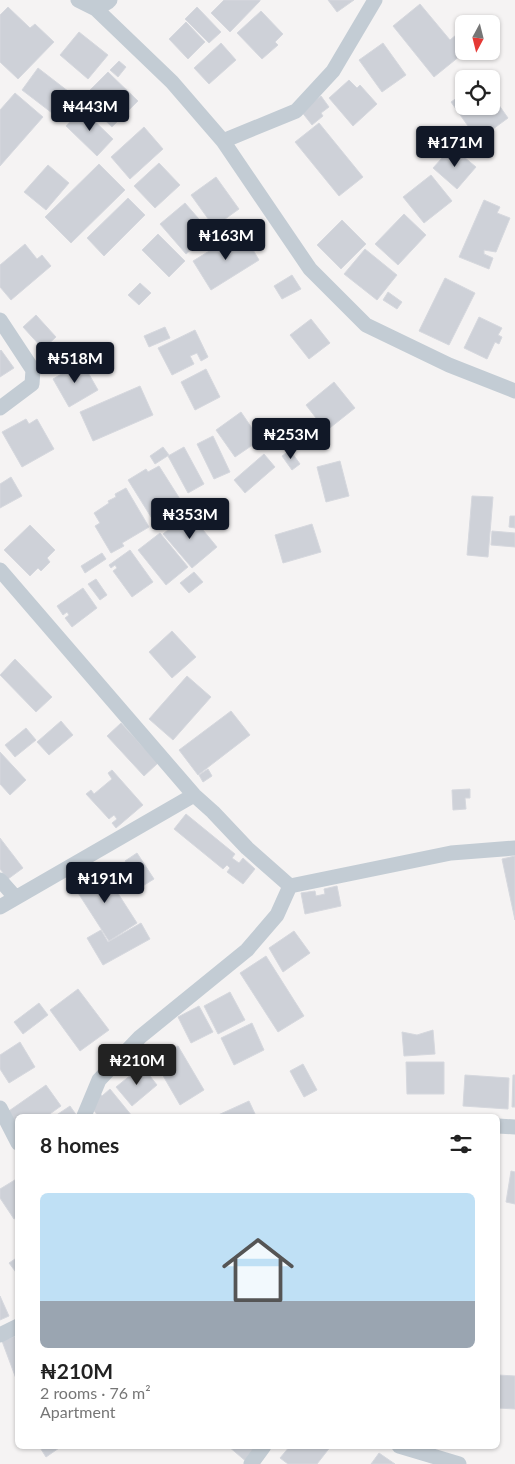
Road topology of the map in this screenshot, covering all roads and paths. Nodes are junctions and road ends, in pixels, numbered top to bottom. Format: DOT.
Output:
graph roads {
  1 [pos="78,0"];
  2 [pos="110,0"];
  3 [pos="375,0"];
  4 [pos="96,9"];
  5 [pos="224,141"];
  6 [pos="0,320"];
  7 [pos="515,391"];
  8 [pos="0,408"];
  9 [pos="0,570"];
  10 [pos="194,795"];
  11 [pos="515,848"];
  12 [pos="0,880"];
  13 [pos="290,886"];
  14 [pos="15,897"];
  15 [pos="0,907"];
  16 [pos="0,1108"];
  17 [pos="85,1114"];
  18 [pos="500,1126"];
  19 [pos="515,1127"];
  20 [pos="15,1137"];
  21 [pos="15,1328"];
  22 [pos="0,1335"];
  23 [pos="262,1449"];
  24 [pos="409,1449"];
  25 [pos="251,1464"];
  26 [pos="459,1464"];
  1 -- 4 [label="street"];
  2 -- 4 [label="street"];
  3 -- 5 [label="street"];
  4 -- 5 [label="street"];
  5 -- 7 [label="street"];
  6 -- 8 [label="street"];
  9 -- 10 [label="street"];
  10 -- 13 [label="street"];
  10 -- 14 [label="street"];
  11 -- 13 [label="street"];
  12 -- 14 [label="street"];
  13 -- 17 [label="street"];
  14 -- 15 [label="street"];
  16 -- 20 [label="street"];
  18 -- 19 [label="street"];
  21 -- 22 [label="street"];
  23 -- 25 [label="street"];
  24 -- 26 [label="street"];
}
